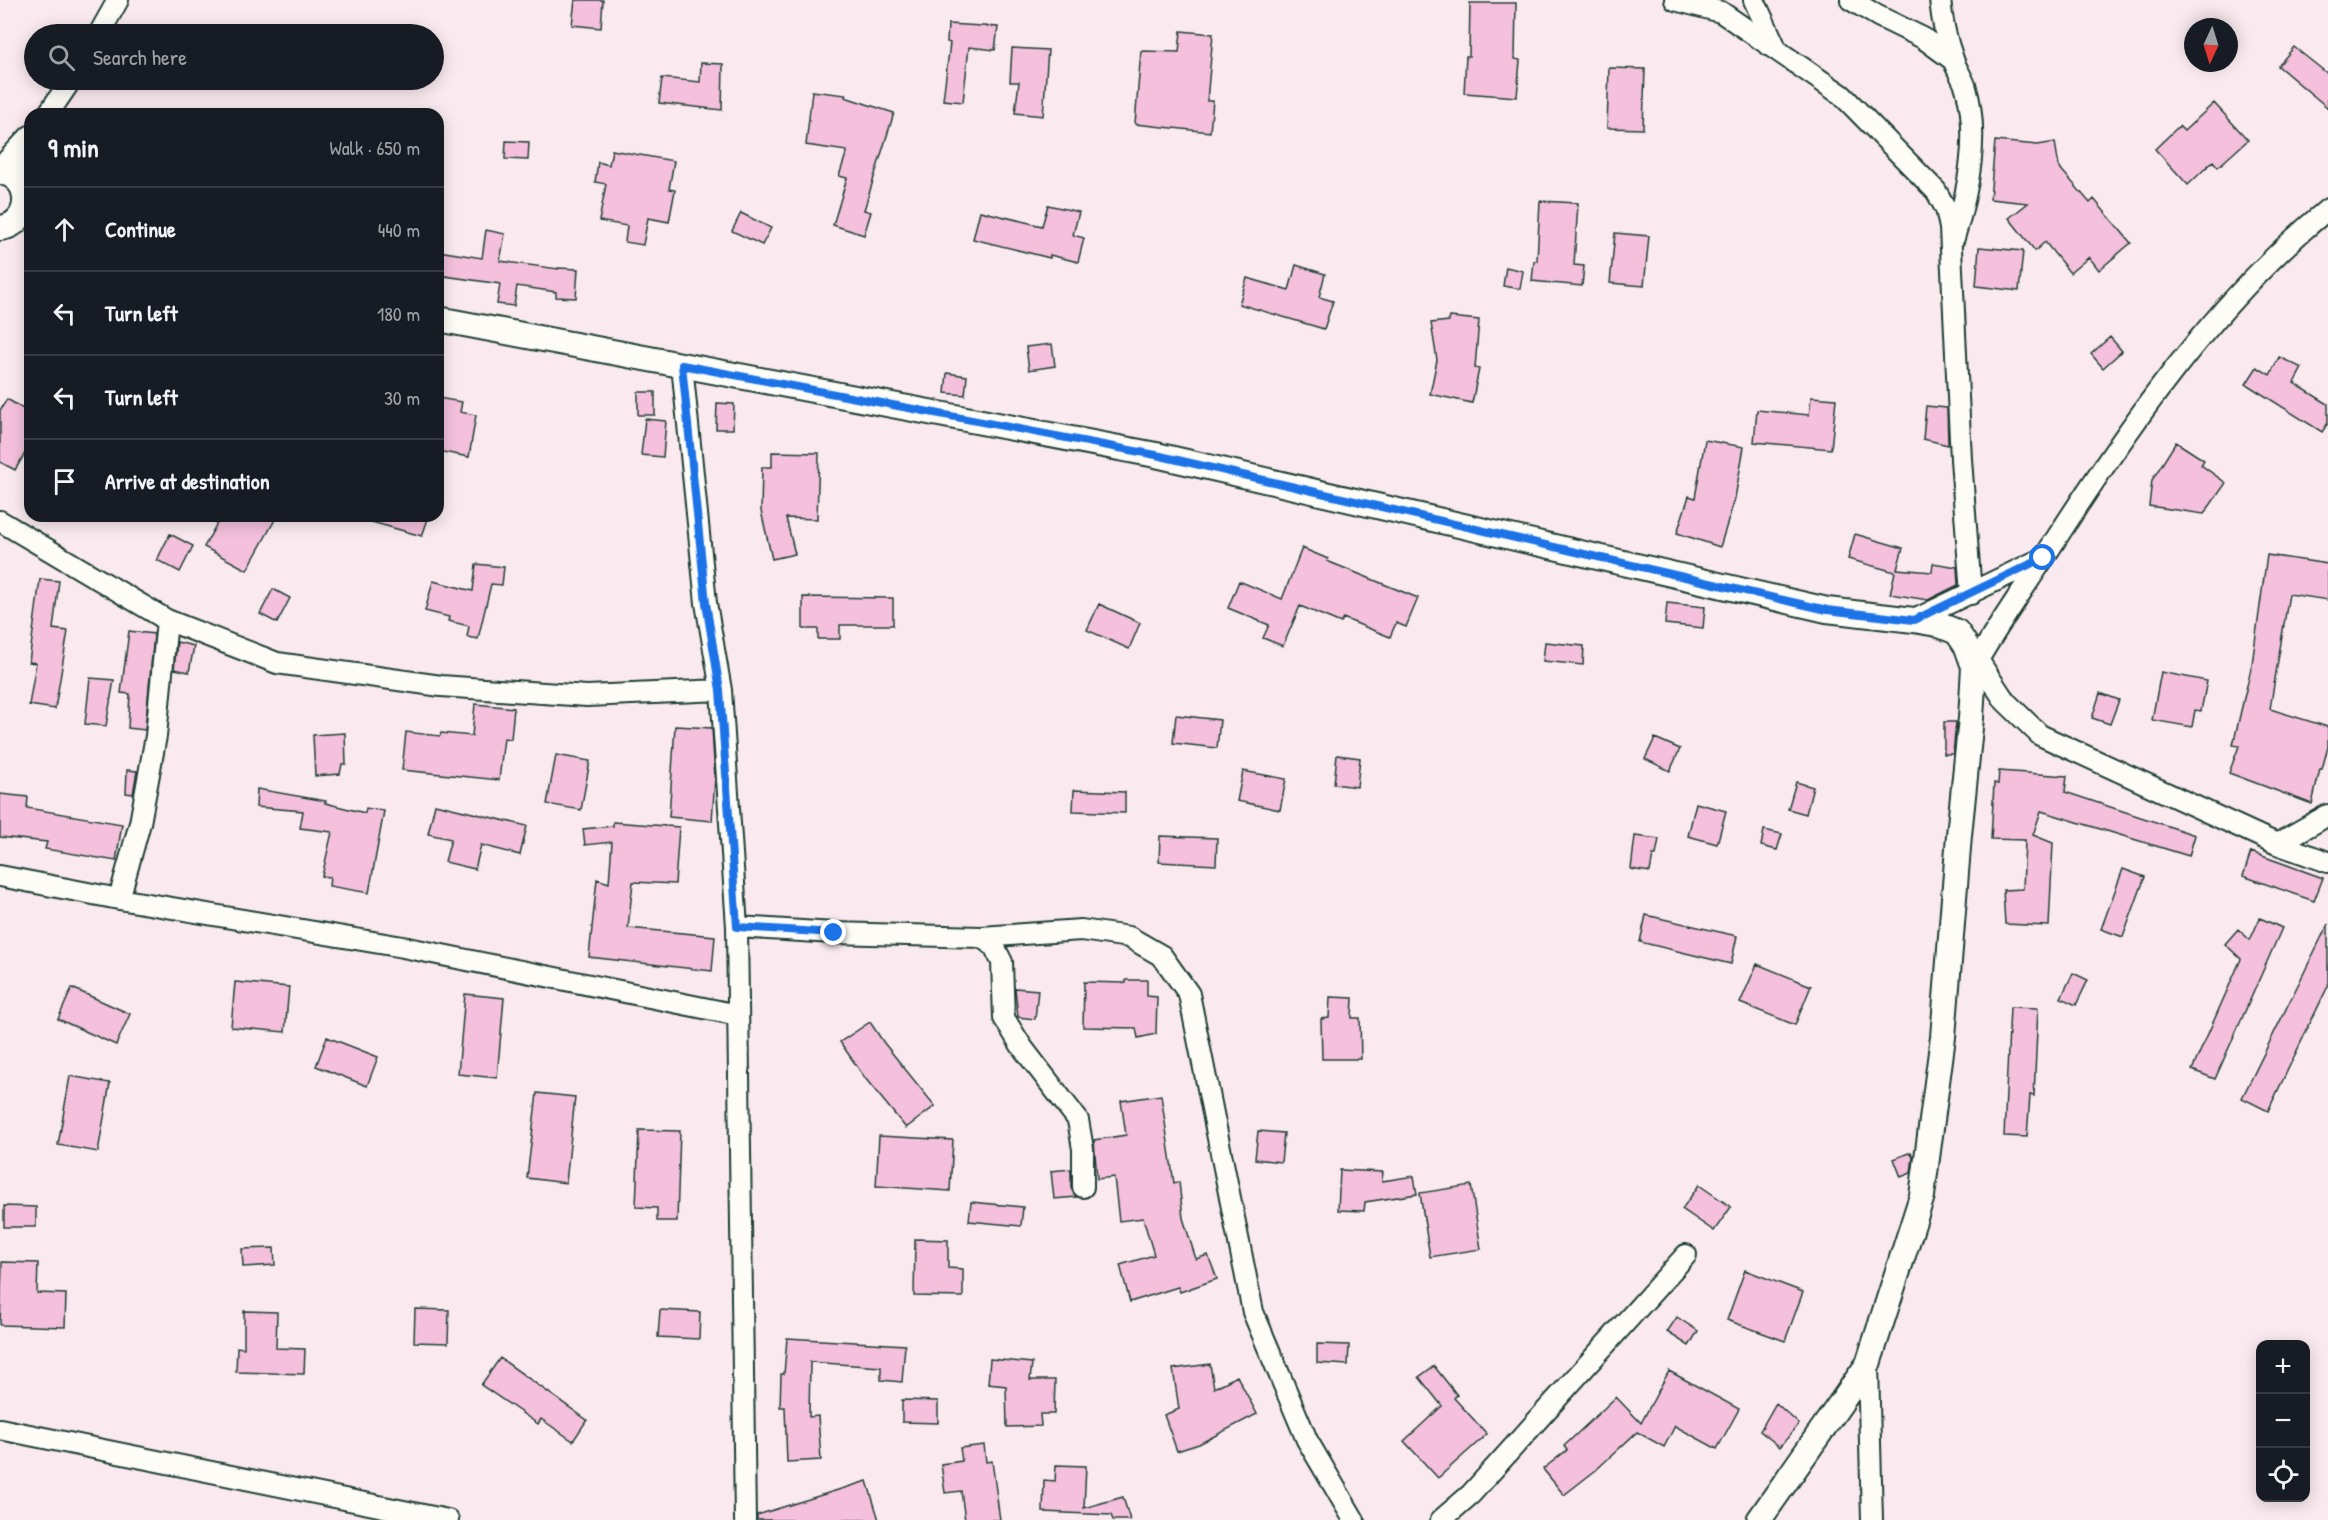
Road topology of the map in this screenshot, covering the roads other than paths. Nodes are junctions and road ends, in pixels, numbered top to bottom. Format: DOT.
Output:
graph roads {
  1 [pos="118,0"];
  2 [pos="1675,0"];
  3 [pos="1754,0"];
  4 [pos="1851,0"];
  5 [pos="1940,0"];
  6 [pos="105,24"];
  7 [pos="1778,51"];
  8 [pos="1953,60"];
  9 [pos="64,90"];
  10 [pos="52,108"];
  11 [pos="24,155"];
  12 [pos="24,167"];
  13 [pos="15,184"];
  14 [pos="2328,209"];
  15 [pos="15,225"];
  16 [pos="1951,250"];
  17 [pos="444,320"];
  18 [pos="682,365"];
  19 [pos="0,521"];
  20 [pos="2043,558"];
  21 [pos="1971,594"];
  22 [pos="167,620"];
  23 [pos="1914,620"];
  24 [pos="1976,664"];
  25 [pos="720,690"];
  26 [pos="2328,814"];
  27 [pos="2277,843"];
  28 [pos="2328,862"];
  29 [pos="0,876"];
  30 [pos="119,899"];
  31 [pos="737,927"];
  32 [pos="981,937"];
  33 [pos="738,1015"];
  34 [pos="1083,1187"];
  35 [pos="1686,1255"];
  36 [pos="1868,1364"];
  37 [pos="0,1429"];
  38 [pos="448,1520"];
  39 [pos="745,1520"];
  40 [pos="1354,1520"];
  41 [pos="1441,1520"];
  42 [pos="1759,1520"];
  43 [pos="1872,1520"];
  1 -- 6 [label="street"];
  2 -- 7 [label="street"];
  3 -- 7 [label="street"];
  4 -- 8 [label="street"];
  5 -- 8 [label="street"];
  7 -- 16 [label="street"];
  8 -- 16 [label="street"];
  9 -- 10 [label="street"];
  11 -- 13 [label="street"];
  12 -- 13 [label="street"];
  13 -- 15 [label="street"];
  14 -- 20 [label="street"];
  16 -- 21 [label="street"];
  17 -- 18 [label="street"];
  18 -- 23 [label="street"];
  18 -- 25 [label="street"];
  19 -- 22 [label="street"];
  20 -- 21 [label="street"];
  20 -- 24 [label="street"];
  21 -- 23 [label="street"];
  22 -- 25 [label="street"];
  22 -- 30 [label="street"];
  23 -- 24 [label="street"];
  24 -- 27 [label="street"];
  24 -- 36 [label="street"];
  25 -- 31 [label="street"];
  26 -- 27 [label="street"];
  27 -- 28 [label="street"];
  29 -- 30 [label="street"];
  30 -- 33 [label="street"];
  31 -- 32 [label="street"];
  31 -- 33 [label="street"];
  32 -- 34 [label="street"];
  32 -- 40 [label="street"];
  33 -- 39 [label="street"];
  35 -- 41 [label="street"];
  36 -- 42 [label="street"];
  36 -- 43 [label="street"];
  37 -- 38 [label="street"];
}
